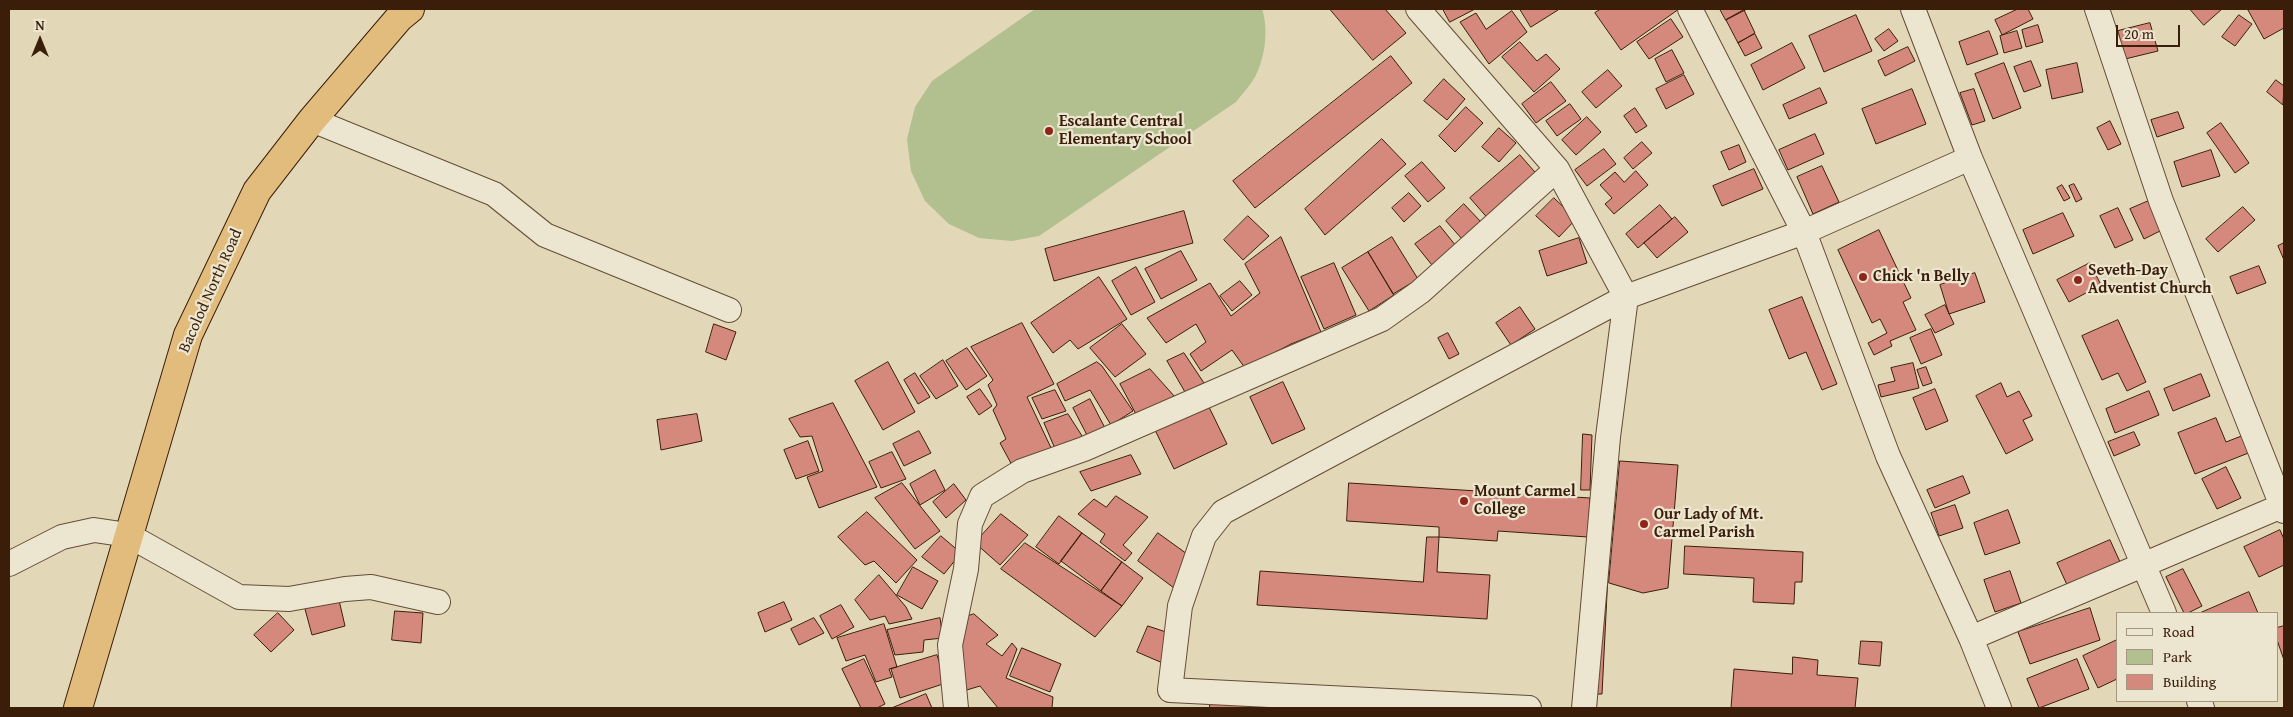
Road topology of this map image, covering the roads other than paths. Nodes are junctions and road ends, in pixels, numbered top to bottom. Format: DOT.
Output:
graph roads {
  1 [pos="410,9"];
  2 [pos="1418,9"];
  3 [pos="1690,9"];
  4 [pos="1913,9"];
  5 [pos="2097,9"];
  6 [pos="312,120"];
  7 [pos="1970,158"];
  8 [pos="1557,169"];
  9 [pos="1804,232"];
  10 [pos="1626,297"];
  11 [pos="729,310"];
  12 [pos="2284,507"];
  13 [pos="128,535"];
  14 [pos="2143,563"];
  15 [pos="9,564"];
  16 [pos="438,602"];
  17 [pos="2164,612"];
  18 [pos="1971,638"];
  19 [pos="78,708"];
  20 [pos="956,708"];
  21 [pos="1529,708"];
  22 [pos="1584,708"];
  23 [pos="1999,708"];
  1 -- 6 [label="highway, Bacolod North Road"];
  2 -- 8 [label="street"];
  3 -- 9 [label="street"];
  4 -- 7 [label="street"];
  5 -- 12 [label="street"];
  6 -- 11 [label="street"];
  6 -- 13 [label="highway, Bacolod North Road"];
  7 -- 9 [label="street"];
  7 -- 14 [label="street"];
  8 -- 10 [label="street"];
  8 -- 20 [label="street"];
  9 -- 10 [label="street"];
  9 -- 18 [label="street"];
  10 -- 21 [label="street"];
  10 -- 22 [label="street"];
  12 -- 14 [label="street"];
  13 -- 15 [label="street"];
  13 -- 16 [label="street"];
  13 -- 19 [label="highway, Bacolod North Road"];
  14 -- 17 [label="street"];
  14 -- 18 [label="street"];
  18 -- 23 [label="street"];
}
